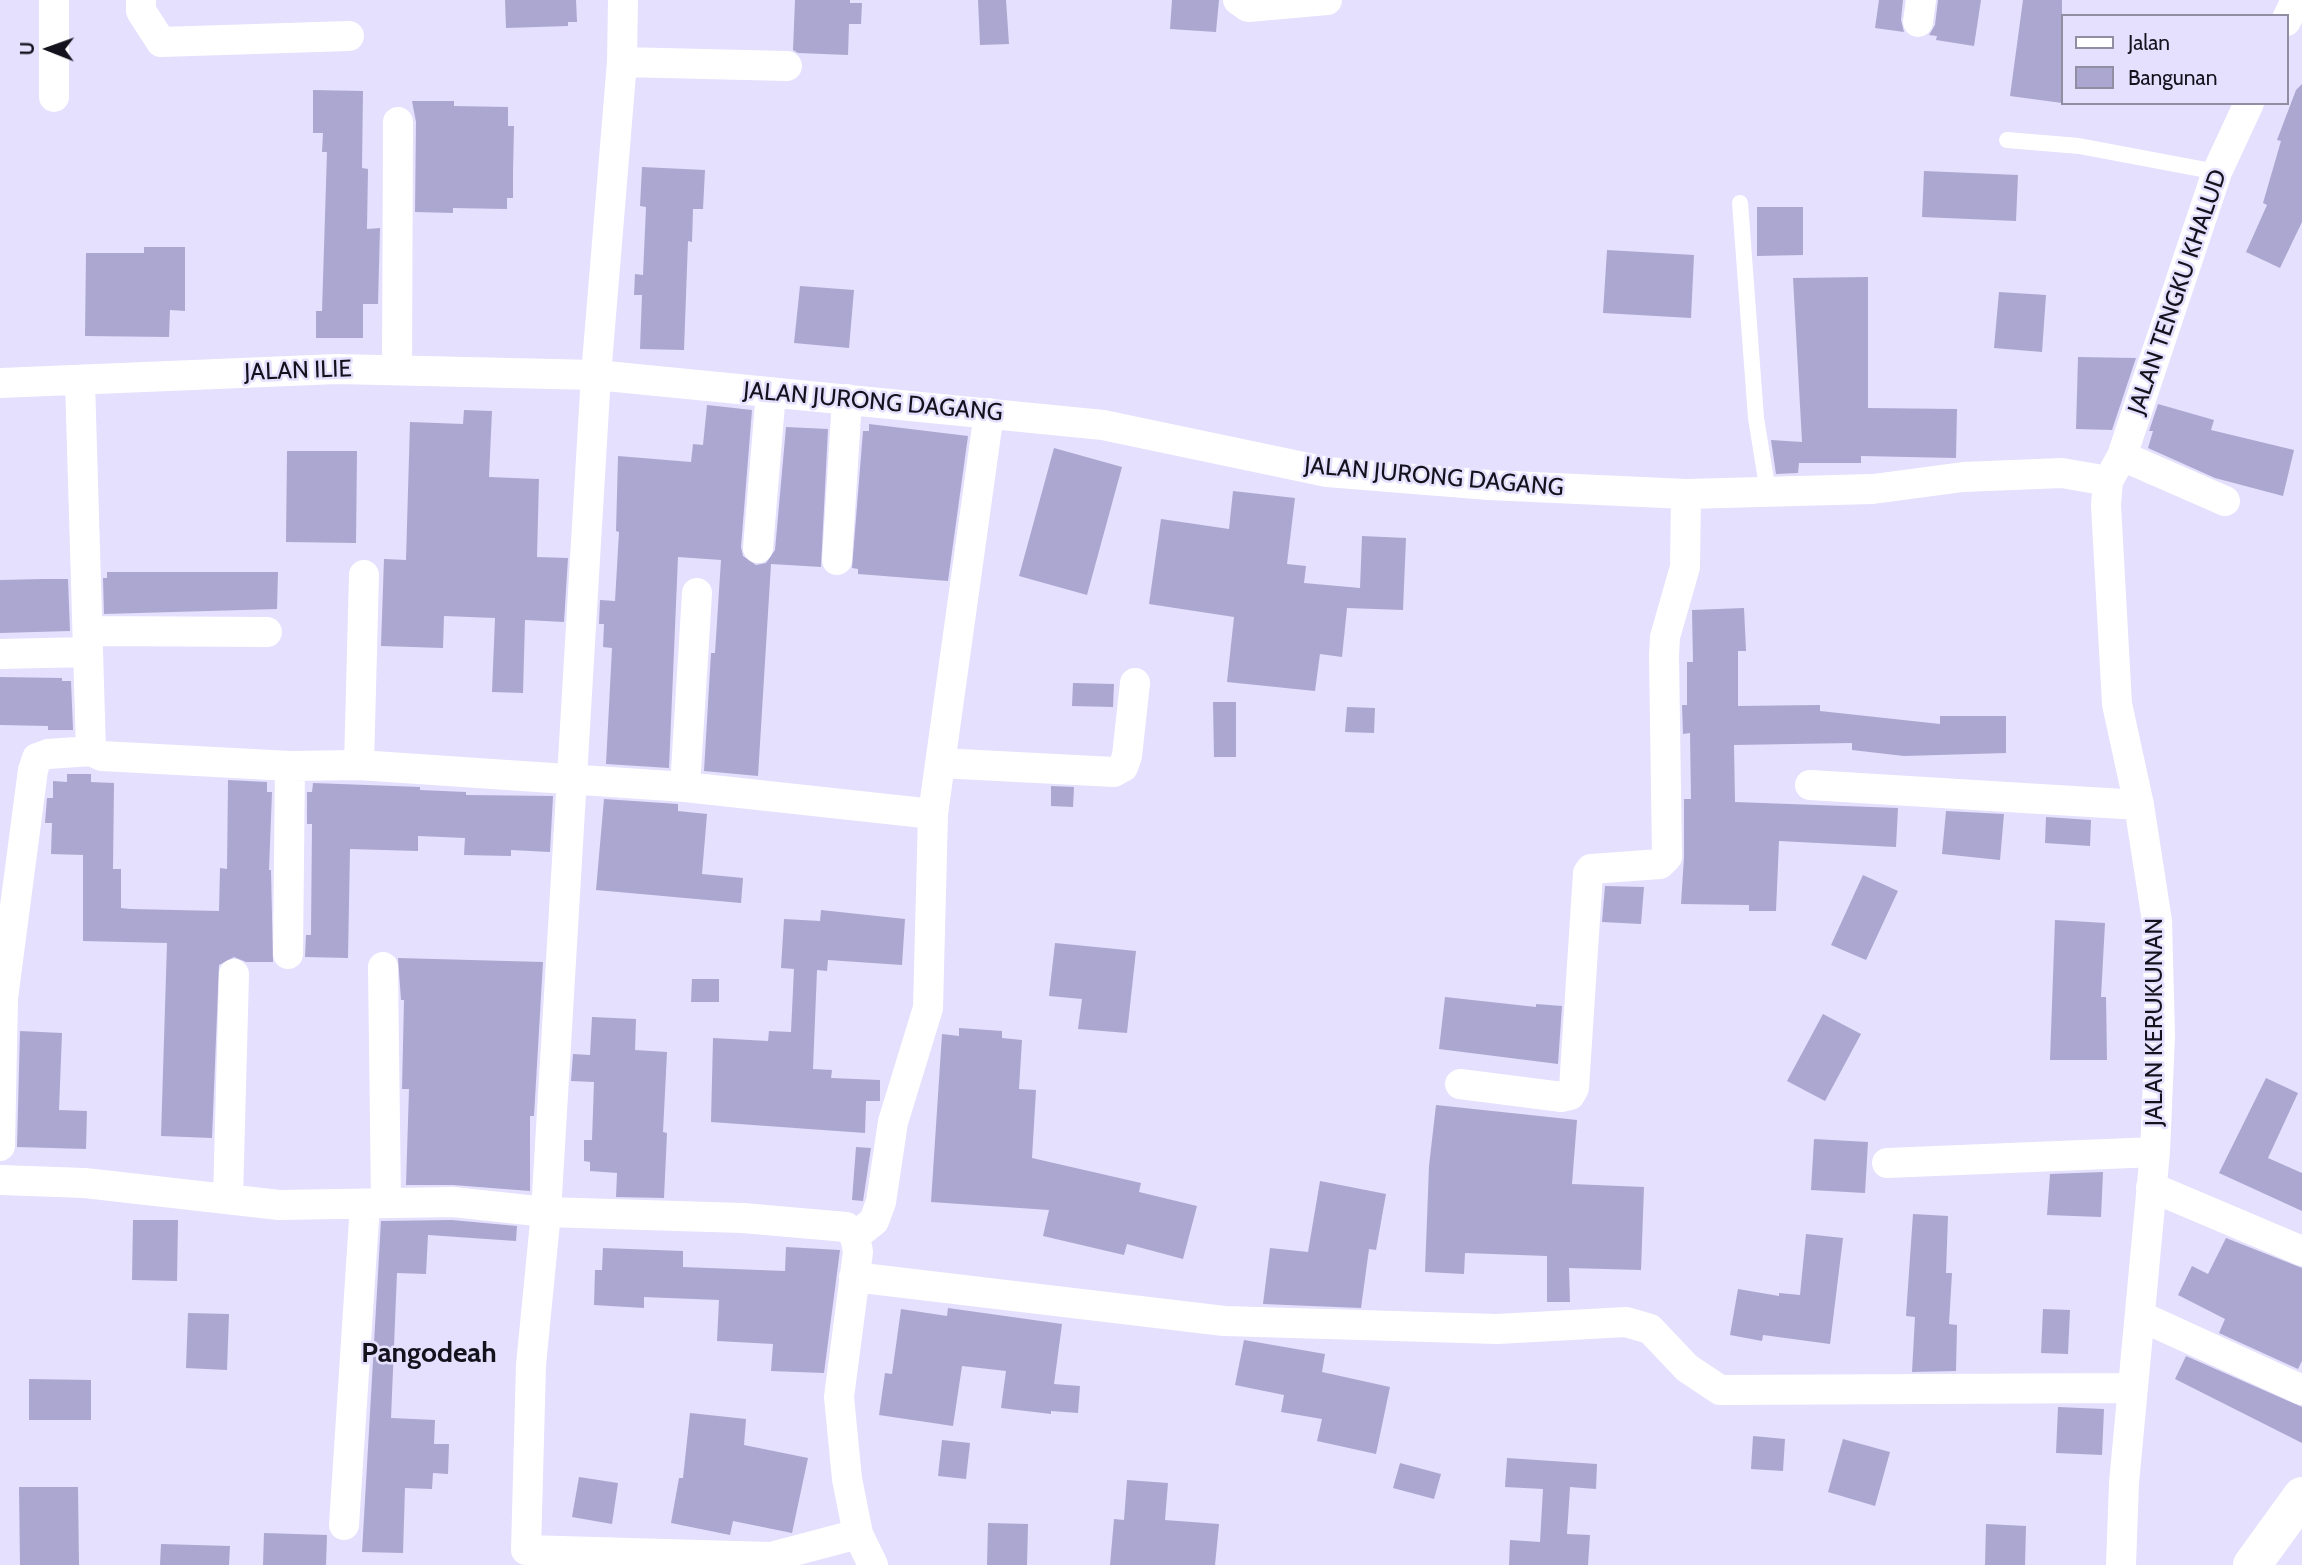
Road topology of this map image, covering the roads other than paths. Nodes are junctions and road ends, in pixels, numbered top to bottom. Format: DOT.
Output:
graph roads {
  1 [pos="54,0"];
  2 [pos="141,0"];
  3 [pos="623,0"];
  4 [pos="1238,0"];
  5 [pos="1327,0"];
  6 [pos="2296,0"];
  7 [pos="2288,17"];
  8 [pos="349,36"];
  9 [pos="622,62"];
  10 [pos="787,66"];
  11 [pos="54,97"];
  12 [pos="2248,105"];
  13 [pos="398,122"];
  14 [pos="2007,140"];
  15 [pos="2217,172"];
  16 [pos="1740,203"];
  17 [pos="397,370"];
  18 [pos="596,375"];
  19 [pos="80,381"];
  20 [pos="0,383"];
  21 [pos="771,392"];
  22 [pos="847,399"];
  23 [pos="989,413"];
  24 [pos="2115,469"];
  25 [pos="1768,492"];
  26 [pos="1686,494"];
  27 [pos="2225,501"];
  28 [pos="758,548"];
  29 [pos="837,560"];
  30 [pos="364,575"];
  31 [pos="697,593"];
  32 [pos="267,632"];
  33 [pos="88,642"];
  34 [pos="0,654"];
  35 [pos="1135,683"];
  36 [pos="91,751"];
  37 [pos="940,763"];
  38 [pos="359,765"];
  39 [pos="290,766"];
  40 [pos="573,778"];
  41 [pos="1810,785"];
  42 [pos="685,787"];
  43 [pos="2139,805"];
  44 [pos="933,814"];
  45 [pos="288,954"];
  46 [pos="383,967"];
  47 [pos="233,974"];
  48 [pos="1460,1084"];
  49 [pos="0,1146"];
  50 [pos="2155,1152"];
  51 [pos="1887,1163"];
  52 [pos="0,1180"];
  53 [pos="2151,1186"];
  54 [pos="228,1199"];
  55 [pos="376,1203"];
  56 [pos="546,1212"];
  57 [pos="855,1236"];
  58 [pos="2302,1251"];
  59 [pos="854,1277"];
  60 [pos="2140,1316"];
  61 [pos="2133,1388"];
  62 [pos="2302,1390"];
  63 [pos="2302,1496"];
  64 [pos="344,1525"];
  65 [pos="858,1534"];
  66 [pos="526,1557"];
  67 [pos="873,1565"];
  68 [pos="2121,1565"];
  69 [pos="2252,1565"];
  1 -- 11 [label="street"];
  2 -- 8 [label="street"];
  3 -- 9 [label="street"];
  4 -- 5 [label="street"];
  6 -- 7 [label="street"];
  9 -- 10 [label="street"];
  9 -- 18 [label="street"];
  12 -- 15 [label="street, JALAN TENGKU KHALUD"];
  13 -- 17 [label="street"];
  14 -- 15 [label="lane"];
  15 -- 24 [label="street, JALAN TENGKU KHALUD"];
  16 -- 25 [label="lane"];
  17 -- 18 [label="street, JALAN ILIE"];
  17 -- 19 [label="street, JALAN ILIE"];
  18 -- 21 [label="street, JALAN JURONG DAGANG"];
  18 -- 40 [label="street"];
  19 -- 20 [label="street, JALAN ILIE"];
  19 -- 33 [label="street"];
  21 -- 22 [label="street, JALAN JURONG DAGANG"];
  21 -- 28 [label="street"];
  22 -- 23 [label="street, JALAN JURONG DAGANG"];
  22 -- 29 [label="street"];
  23 -- 26 [label="street, JALAN JURONG DAGANG"];
  23 -- 37 [label="street"];
  24 -- 25 [label="street, JALAN JURONG DAGANG"];
  24 -- 27 [label="street, JALAN JURONG DAGANG"];
  24 -- 43 [label="street, JALAN KERUKUNAN"];
  25 -- 26 [label="street, JALAN JURONG DAGANG"];
  26 -- 48 [label="street"];
  30 -- 38 [label="street"];
  31 -- 42 [label="street"];
  32 -- 33 [label="street"];
  33 -- 34 [label="street"];
  33 -- 36 [label="street"];
  35 -- 37 [label="street"];
  36 -- 39 [label="street"];
  36 -- 49 [label="street"];
  37 -- 44 [label="street"];
  38 -- 39 [label="street"];
  38 -- 40 [label="street"];
  39 -- 45 [label="street"];
  40 -- 42 [label="street"];
  40 -- 56 [label="street"];
  41 -- 43 [label="street"];
  42 -- 44 [label="street"];
  43 -- 50 [label="street, JALAN KERUKUNAN"];
  44 -- 57 [label="street"];
  46 -- 55 [label="street"];
  47 -- 54 [label="street"];
  50 -- 51 [label="street"];
  50 -- 53 [label="street, JALAN KERUKUNAN"];
  52 -- 54 [label="street"];
  53 -- 58 [label="street"];
  53 -- 60 [label="street, JALAN KERUKUNAN"];
  54 -- 55 [label="street"];
  55 -- 56 [label="street"];
  55 -- 64 [label="street"];
  56 -- 57 [label="street"];
  56 -- 66 [label="street"];
  57 -- 59 [label="street"];
  59 -- 61 [label="street"];
  59 -- 65 [label="street"];
  60 -- 61 [label="street, JALAN KERUKUNAN"];
  60 -- 62 [label="street"];
  61 -- 68 [label="street, JALAN KERUKUNAN"];
  63 -- 69 [label="street"];
  65 -- 66 [label="street"];
  65 -- 67 [label="street"];
}
